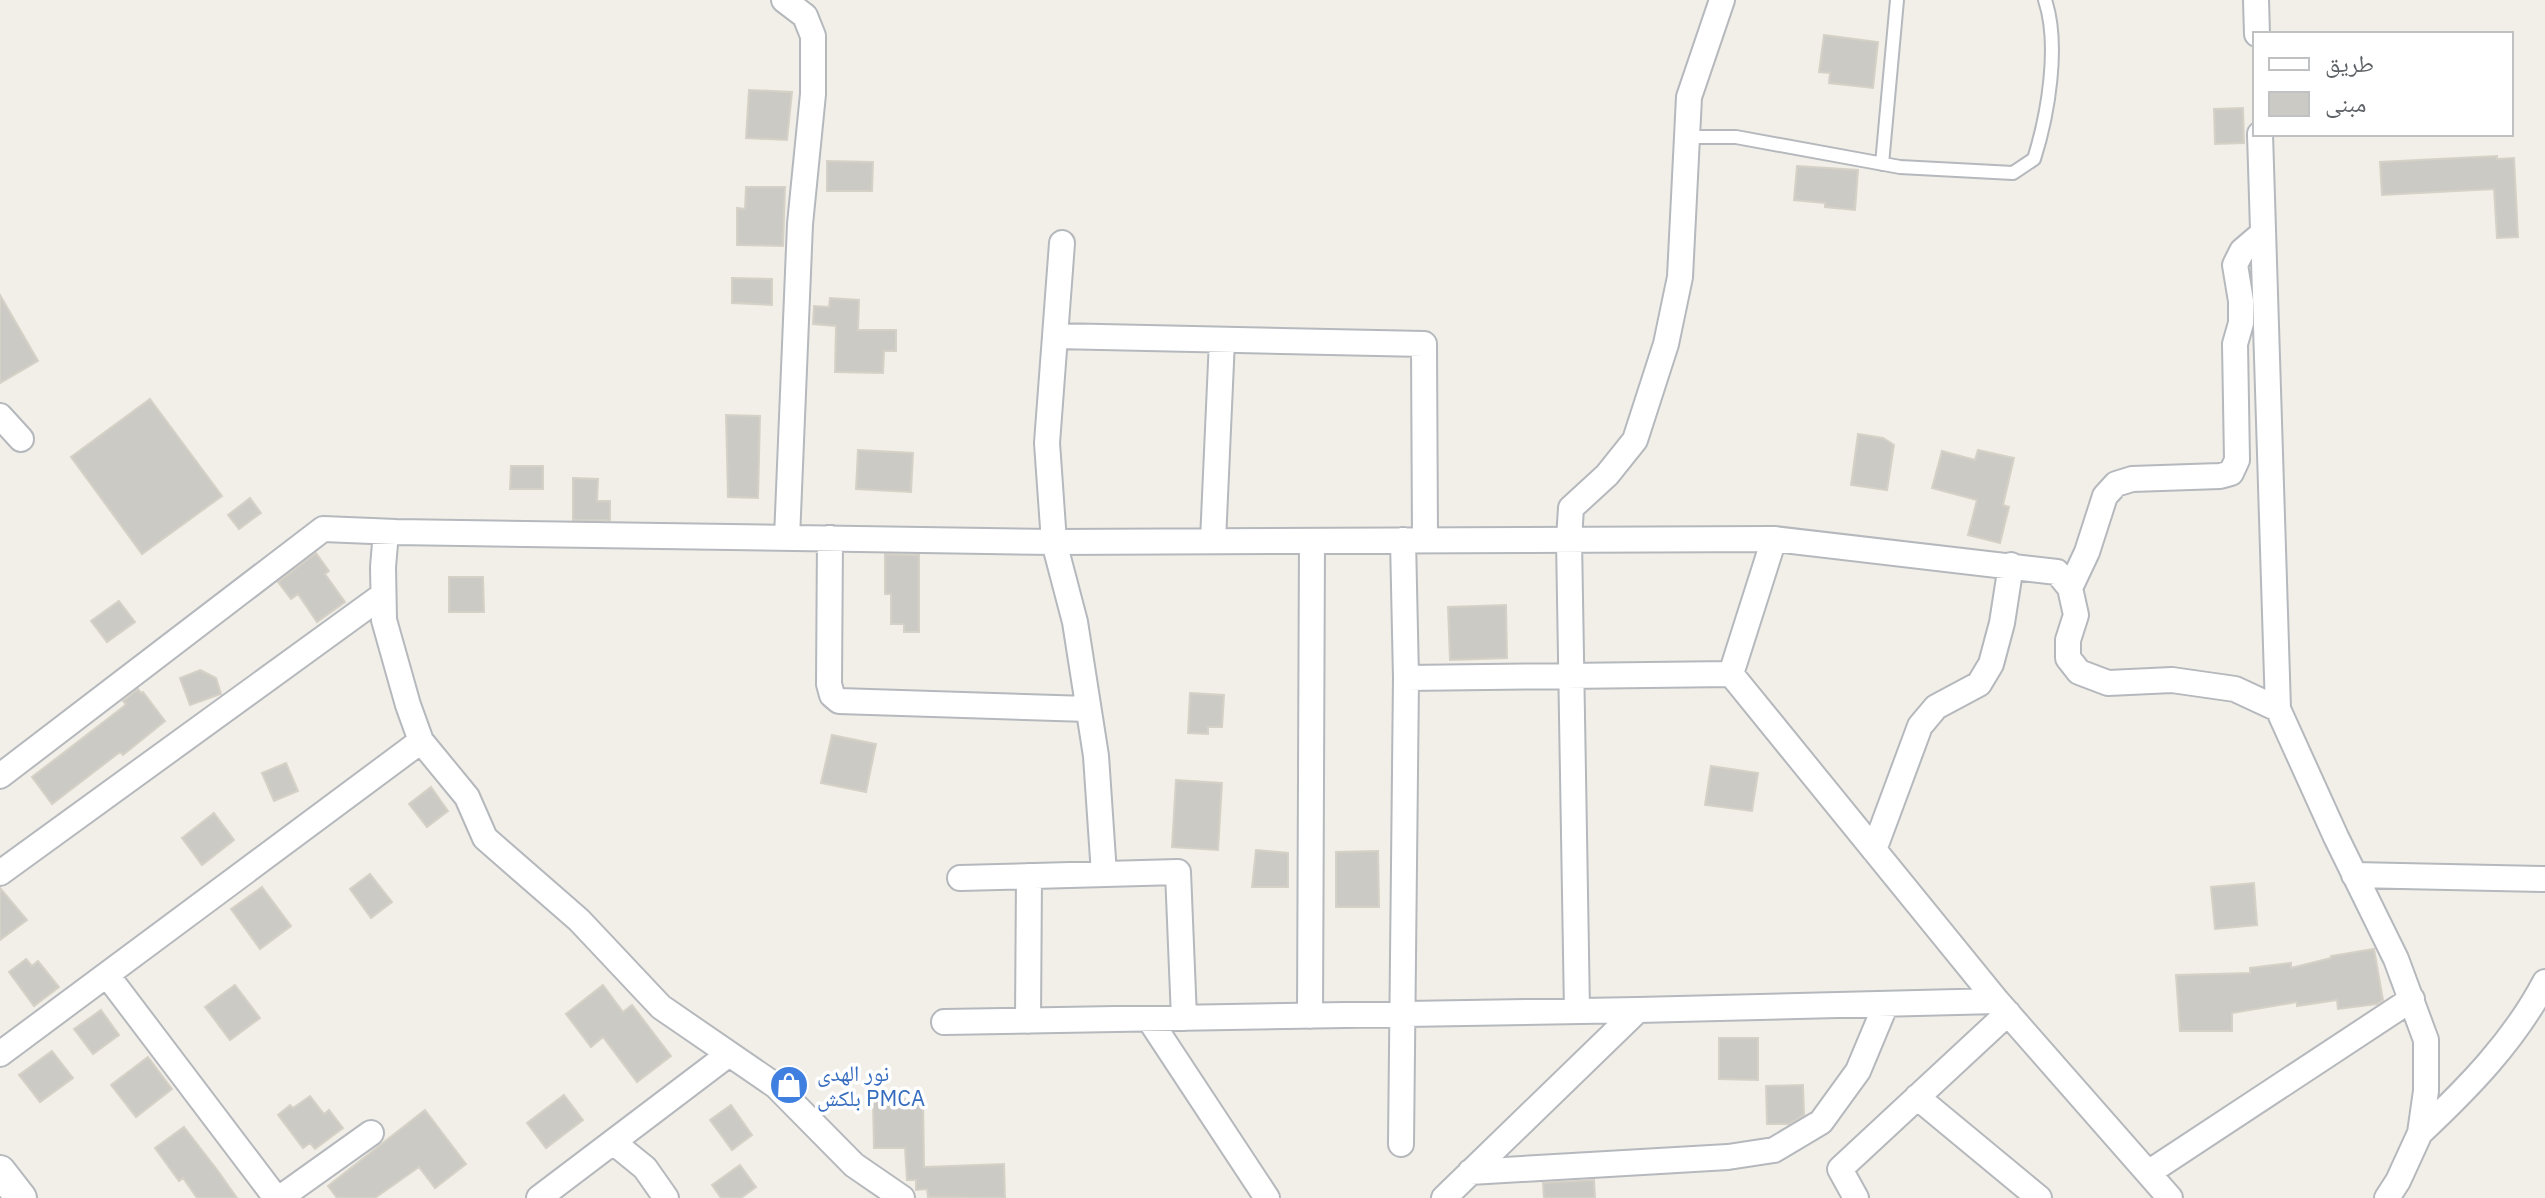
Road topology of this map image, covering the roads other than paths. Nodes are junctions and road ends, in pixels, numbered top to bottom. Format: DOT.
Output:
graph roads {
  1 [pos="784,0"];
  2 [pos="1722,0"];
  3 [pos="1897,0"];
  4 [pos="2045,0"];
  5 [pos="2256,0"];
  6 [pos="2257,32"];
  7 [pos="2260,136"];
  8 [pos="1687,137"];
  9 [pos="1882,164"];
  10 [pos="2263,233"];
  11 [pos="1062,243"];
  12 [pos="1056,336"];
  13 [pos="1222,340"];
  14 [pos="0,416"];
  15 [pos="21,439"];
  16 [pos="386,532"];
  17 [pos="787,538"];
  18 [pos="830,538"];
  19 [pos="1569,539"];
  20 [pos="1774,539"];
  21 [pos="1414,540"];
  22 [pos="1213,541"];
  23 [pos="1312,541"];
  24 [pos="1054,542"];
  25 [pos="2011,565"];
  26 [pos="2070,588"];
  27 [pos="383,595"];
  28 [pos="1731,674"];
  29 [pos="1572,677"];
  30 [pos="1406,678"];
  31 [pos="1088,709"];
  32 [pos="2278,709"];
  33 [pos="421,741"];
  34 [pos="0,776"];
  35 [pos="1874,850"];
  36 [pos="0,873"];
  37 [pos="1104,874"];
  38 [pos="2354,875"];
  39 [pos="1029,876"];
  40 [pos="960,878"];
  41 [pos="2545,879"];
  42 [pos="107,975"];
  43 [pos="2545,982"];
  44 [pos="2412,999"];
  45 [pos="1886,1004"];
  46 [pos="2002,1007"];
  47 [pos="1638,1010"];
  48 [pos="1577,1011"];
  49 [pos="1402,1014"];
  50 [pos="1310,1016"];
  51 [pos="1184,1018"];
  52 [pos="1149,1019"];
  53 [pos="1028,1021"];
  54 [pos="944,1022"];
  55 [pos="0,1054"];
  56 [pos="729,1054"];
  57 [pos="1917,1097"];
  58 [pos="371,1133"];
  59 [pos="2420,1133"];
  60 [pos="613,1142"];
  61 [pos="1401,1144"];
  62 [pos="0,1171"];
  63 [pos="1470,1172"];
  64 [pos="2148,1173"];
  65 [pos="21,1198"];
  66 [pos="278,1198"];
  67 [pos="539,1198"];
  68 [pos="666,1198"];
  69 [pos="902,1198"];
  70 [pos="1267,1198"];
  71 [pos="1444,1198"];
  72 [pos="1856,1198"];
  73 [pos="2039,1198"];
  74 [pos="2170,1198"];
  75 [pos="2387,1198"];
  1 -- 17 [label="street"];
  2 -- 8 [label="street"];
  3 -- 9 [label="lane"];
  4 -- 9 [label="lane"];
  5 -- 6 [label="street"];
  7 -- 10 [label="street"];
  8 -- 9 [label="lane"];
  8 -- 19 [label="street"];
  10 -- 26 [label="street"];
  10 -- 32 [label="street"];
  11 -- 12 [label="street"];
  12 -- 13 [label="street"];
  12 -- 24 [label="street"];
  13 -- 21 [label="street"];
  13 -- 22 [label="street"];
  14 -- 15 [label="street"];
  16 -- 17 [label="street"];
  16 -- 27 [label="street"];
  16 -- 34 [label="street"];
  17 -- 18 [label="street"];
  18 -- 24 [label="street"];
  18 -- 31 [label="street"];
  19 -- 20 [label="street"];
  19 -- 21 [label="street"];
  19 -- 29 [label="street"];
  20 -- 25 [label="street"];
  20 -- 28 [label="street"];
  21 -- 23 [label="street"];
  21 -- 30 [label="street"];
  22 -- 23 [label="street"];
  22 -- 24 [label="street"];
  23 -- 50 [label="street"];
  24 -- 31 [label="street"];
  25 -- 26 [label="street"];
  25 -- 35 [label="street"];
  26 -- 32 [label="street"];
  27 -- 33 [label="street"];
  27 -- 36 [label="street"];
  28 -- 29 [label="street"];
  28 -- 35 [label="street"];
  29 -- 30 [label="street"];
  29 -- 48 [label="street"];
  30 -- 49 [label="street"];
  31 -- 37 [label="street"];
  32 -- 38 [label="street"];
  33 -- 42 [label="street"];
  33 -- 56 [label="street"];
  35 -- 46 [label="street"];
  37 -- 39 [label="street"];
  37 -- 51 [label="street"];
  38 -- 41 [label="street"];
  38 -- 44 [label="street"];
  39 -- 40 [label="street"];
  39 -- 53 [label="street"];
  42 -- 55 [label="street"];
  42 -- 66 [label="street"];
  43 -- 59 [label="street"];
  44 -- 59 [label="street"];
  44 -- 64 [label="street"];
  45 -- 46 [label="street"];
  45 -- 47 [label="street"];
  45 -- 63 [label="street"];
  46 -- 57 [label="street"];
  46 -- 64 [label="street"];
  47 -- 48 [label="street"];
  47 -- 63 [label="street"];
  48 -- 49 [label="street"];
  49 -- 50 [label="street"];
  49 -- 61 [label="street"];
  50 -- 51 [label="street"];
  51 -- 52 [label="street"];
  52 -- 53 [label="street"];
  52 -- 70 [label="street"];
  53 -- 54 [label="street"];
  56 -- 60 [label="street"];
  56 -- 69 [label="street"];
  57 -- 72 [label="street"];
  57 -- 73 [label="street"];
  58 -- 66 [label="street"];
  59 -- 75 [label="street"];
  60 -- 67 [label="street"];
  60 -- 68 [label="street"];
  62 -- 65 [label="street"];
  63 -- 71 [label="street"];
  64 -- 74 [label="street"];
}
